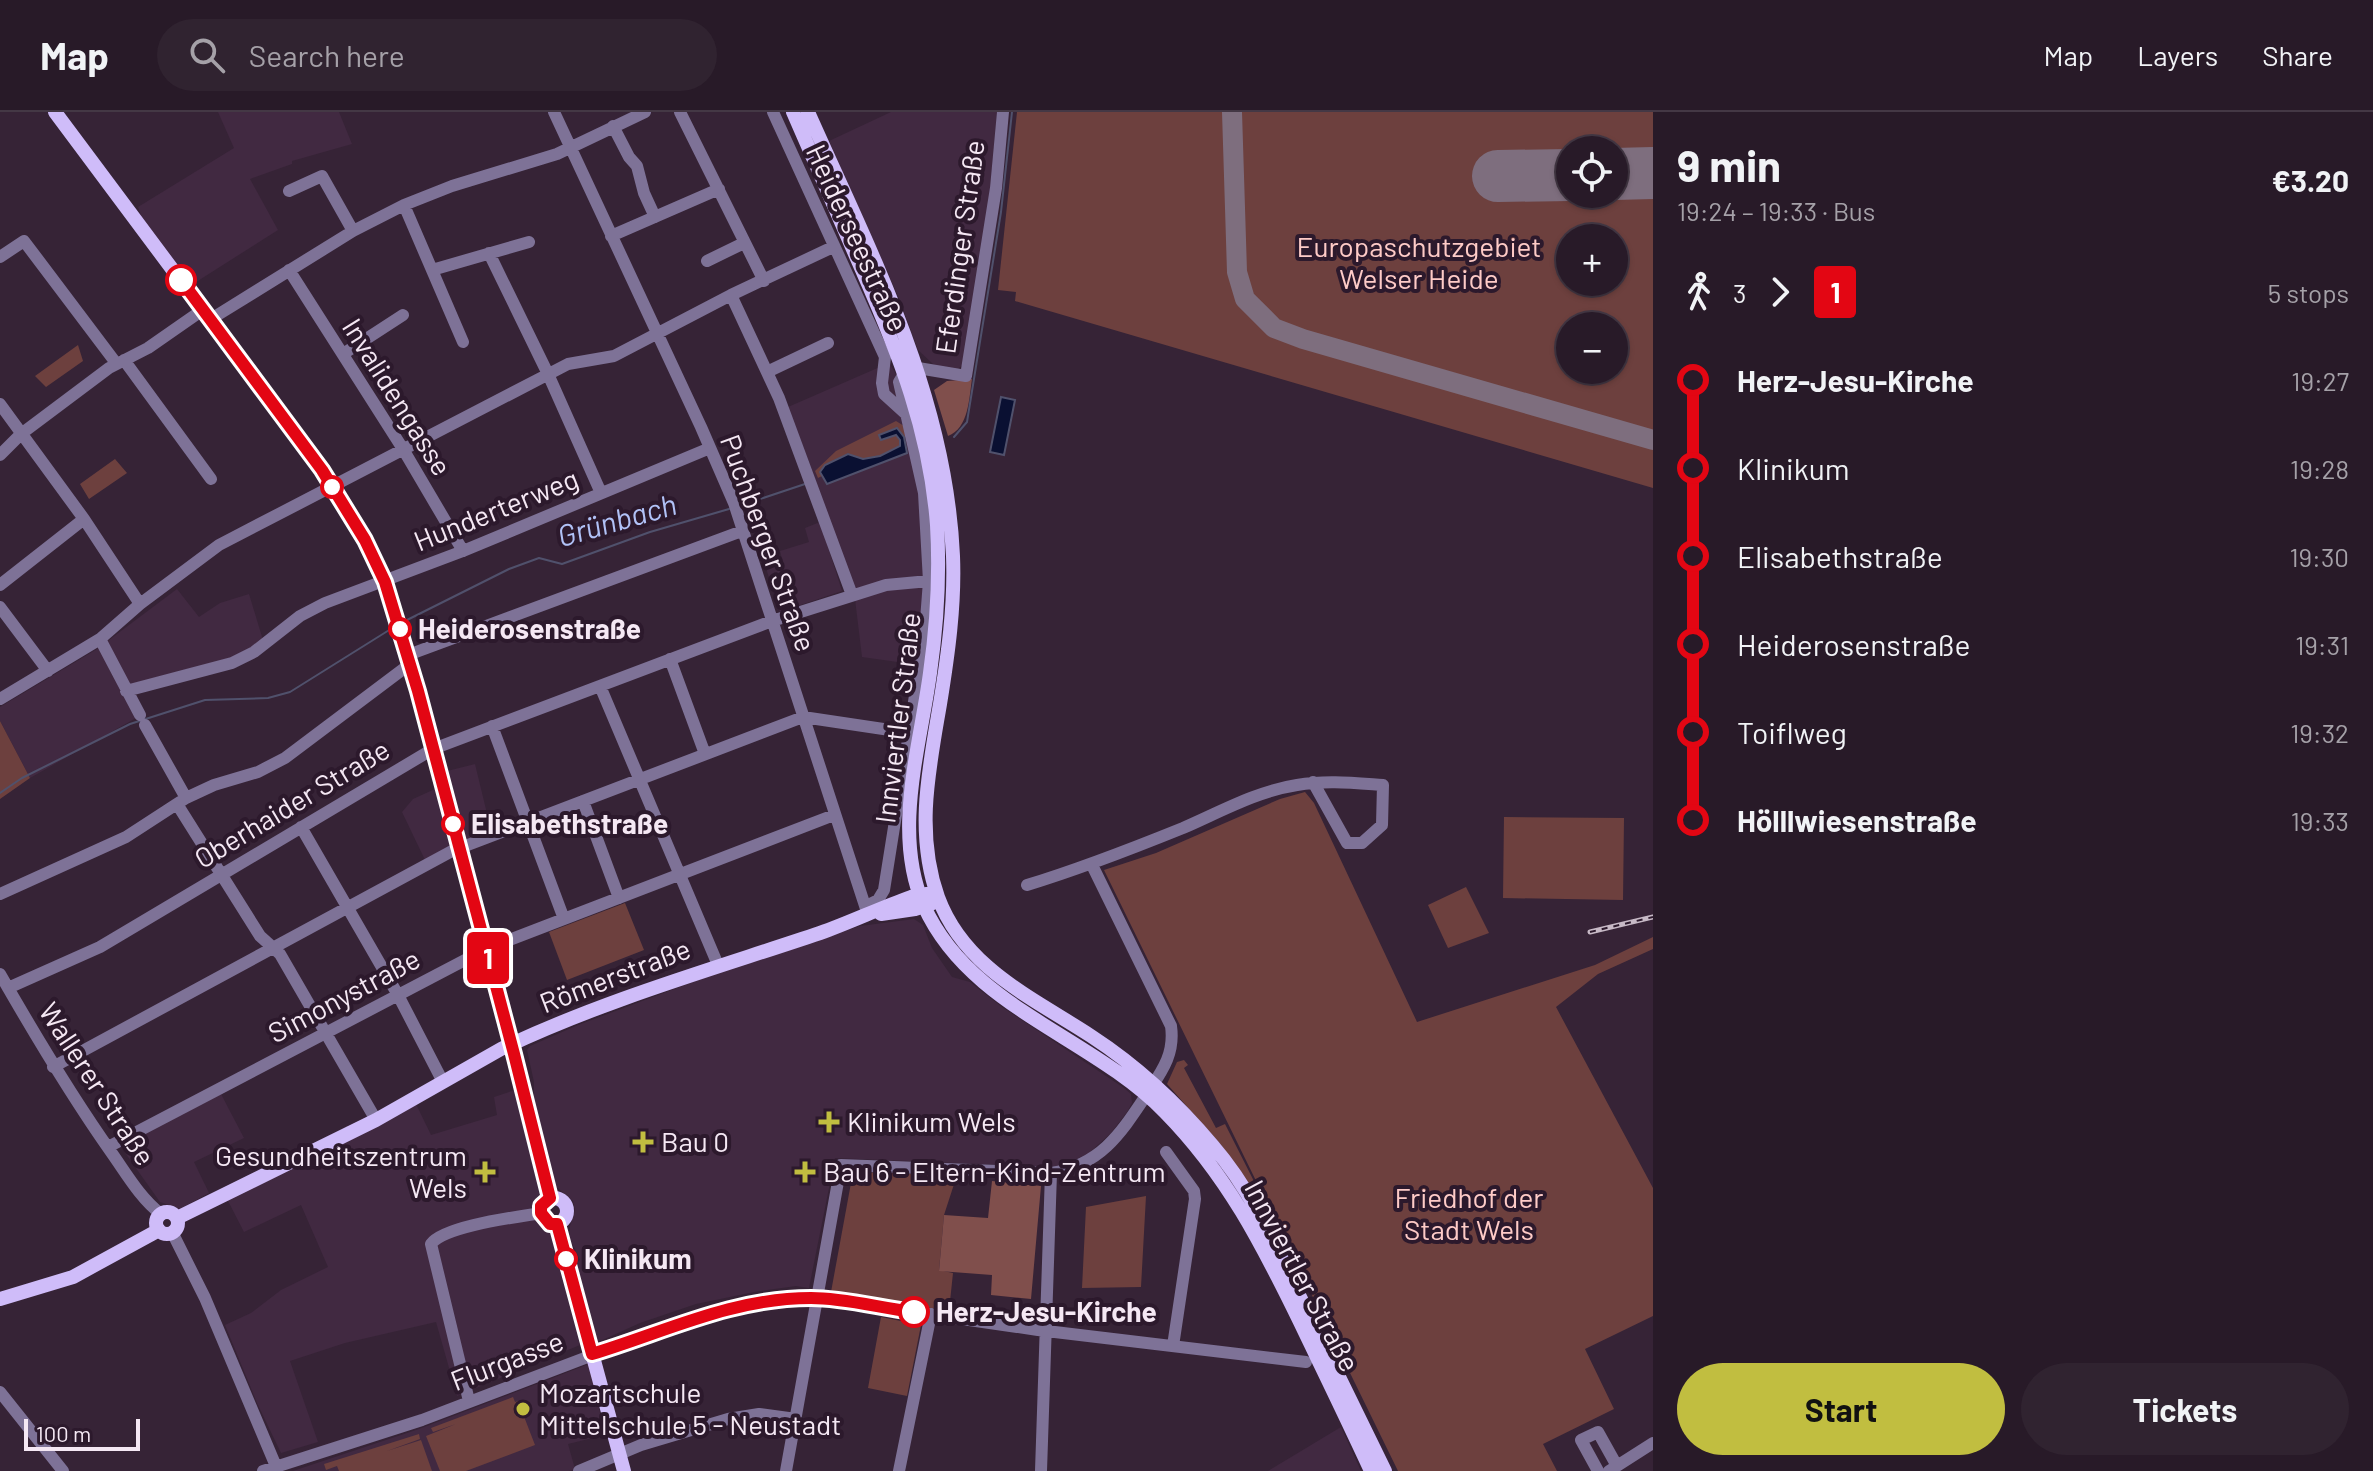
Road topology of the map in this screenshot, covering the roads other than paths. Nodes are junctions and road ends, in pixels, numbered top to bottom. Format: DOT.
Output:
graph roads {
  1 [pos="55,112"];
  2 [pos="554,112"];
  3 [pos="645,112"];
  4 [pos="680,112"];
  5 [pos="773,112"];
  6 [pos="793,112"];
  7 [pos="808,112"];
  8 [pos="1003,112"];
  9 [pos="613,126"];
  10 [pos="572,147"];
  11 [pos="719,189"];
  12 [pos="289,191"];
  13 [pos="404,205"];
  14 [pos="655,217"];
  15 [pos="353,231"];
  16 [pos="611,236"];
  17 [pos="529,242"];
  18 [pos="744,243"];
  19 [pos="833,247"];
  20 [pos="489,253"];
  21 [pos="0,257"];
  22 [pos="707,261"];
  23 [pos="289,270"];
  24 [pos="432,270"];
  25 [pos="764,281"];
  26 [pos="731,295"];
  27 [pos="207,314"];
  28 [pos="403,315"];
  29 [pos="656,334"];
  30 [pos="463,342"];
  31 [pos="828,343"];
  32 [pos="343,354"];
  33 [pos="120,361"];
  34 [pos="912,370"];
  35 [pos="767,372"];
  36 [pos="548,374"];
  37 [pos="0,404"];
  38 [pos="909,421"];
  39 [pos="21,434"];
  40 [pos="710,448"];
  41 [pos="403,449"];
  42 [pos="0,455"];
  43 [pos="211,479"];
  44 [pos="333,488"];
  45 [pos="601,493"];
  46 [pos="84,519"];
  47 [pos="742,531"];
  48 [pos="463,551"];
  49 [pos="929,581"];
  50 [pos="385,582"];
  51 [pos="0,585"];
  52 [pos="852,595"];
  53 [pos="140,604"];
  54 [pos="0,607"];
  55 [pos="772,621"];
  56 [pos="100,639"];
  57 [pos="670,659"];
  58 [pos="409,660"];
  59 [pos="48,671"];
  60 [pos="600,686"];
  61 [pos="126,691"];
  62 [pos="0,699"];
  63 [pos="803,717"];
  64 [pos="492,726"];
  65 [pos="910,733"];
  66 [pos="433,749"];
  67 [pos="705,754"];
  68 [pos="641,779"];
  69 [pos="1313,782"];
  70 [pos="182,801"];
  71 [pos="583,801"];
  72 [pos="834,815"];
  73 [pos="528,822"];
  74 [pos="301,827"];
  75 [pos="460,849"];
  76 [pos="1092,865"];
  77 [pos="219,875"];
  78 [pos="680,875"];
  79 [pos="1027,885"];
  80 [pos="0,894"];
  81 [pos="938,897"];
  82 [pos="619,898"];
  83 [pos="923,900"];
  84 [pos="348,908"];
  85 [pos="867,910"];
  86 [pos="564,919"];
  87 [pos="271,947"];
  88 [pos="486,949"];
  89 [pos="718,965"];
  90 [pos="0,974"];
  91 [pos="8,988"];
  92 [pos="398,995"];
  93 [pos="325,1033"];
  94 [pos="512,1044"];
  95 [pos="53,1067"];
  96 [pos="443,1082"];
  97 [pos="1150,1089"];
  98 [pos="376,1120"];
  99 [pos="108,1147"];
  100 [pos="1166,1152"];
  101 [pos="1051,1173"];
  102 [pos="550,1198"];
  103 [pos="541,1213"];
  104 [pos="161,1214"];
  105 [pos="557,1224"];
  106 [pos="170,1226"];
  107 [pos="818,1298"];
  108 [pos="0,1299"];
  109 [pos="931,1314"];
  110 [pos="1045,1330"];
  111 [pos="1173,1346"];
  112 [pos="592,1354"];
  113 [pos="1306,1362"];
  114 [pos="0,1392"];
  115 [pos="469,1401"];
  116 [pos="796,1419"];
  117 [pos="1653,1443"];
  118 [pos="620,1456"];
  119 [pos="1613,1468"];
  120 [pos="273,1470"];
  121 [pos="63,1471"];
  122 [pos="579,1471"];
  123 [pos="624,1471"];
  124 [pos="786,1471"];
  125 [pos="899,1471"];
  126 [pos="1041,1471"];
  127 [pos="1371,1471"];
  128 [pos="1385,1471"];
  129 [pos="1598,1471"];
  1 -- 27 [label="main road"];
  2 -- 10 [label="street, Puchberger Straße"];
  3 -- 9 [label="street"];
  4 -- 11 [label="street"];
  5 -- 19 [label="street, Heiderseestraße"];
  6 -- 34 [label="main road, Innviertler Straße"];
  7 -- 34 [label="main road, Innviertler Straße"];
  8 -- 34 [label="street, Eferdinger Straße"];
  9 -- 10 [label="street"];
  9 -- 14 [label="street"];
  10 -- 13 [label="street"];
  10 -- 16 [label="street, Puchberger Straße"];
  11 -- 14 [label="street"];
  11 -- 18 [label="street"];
  12 -- 15 [label="street"];
  13 -- 15 [label="street"];
  13 -- 24 [label="street"];
  14 -- 16 [label="street"];
  15 -- 23 [label="street"];
  16 -- 29 [label="street, Puchberger Straße"];
  17 -- 20 [label="street"];
  18 -- 22 [label="street"];
  18 -- 25 [label="street"];
  19 -- 25 [label="street"];
  19 -- 38 [label="street, Heiderseestraße"];
  20 -- 24 [label="street"];
  20 -- 36 [label="street"];
  21 -- 33 [label="street"];
  23 -- 27 [label="street"];
  23 -- 32 [label="street, Invalidengasse"];
  24 -- 30 [label="street"];
  25 -- 26 [label="street"];
  26 -- 29 [label="street"];
  26 -- 35 [label="street"];
  27 -- 33 [label="street"];
  27 -- 44 [label="main road"];
  28 -- 32 [label="street"];
  29 -- 36 [label="street"];
  29 -- 40 [label="street, Puchberger Straße"];
  31 -- 35 [label="street"];
  32 -- 41 [label="street, Invalidengasse"];
  33 -- 39 [label="street"];
  33 -- 43 [label="street"];
  34 -- 38 [label="street, Heiderseestraße"];
  34 -- 81 [label="main road, Innviertler Straße"];
  34 -- 83 [label="main road, Innviertler Straße"];
  35 -- 52 [label="street"];
  36 -- 41 [label="street"];
  36 -- 45 [label="street"];
  37 -- 39 [label="street"];
  38 -- 49 [label="street"];
  39 -- 42 [label="street"];
  39 -- 46 [label="street"];
  40 -- 45 [label="street, Hunderterweg"];
  40 -- 47 [label="street, Puchberger Straße"];
  41 -- 44 [label="street"];
  41 -- 48 [label="street, Invalidengasse"];
  44 -- 50 [label="main road"];
  44 -- 53 [label="street"];
  45 -- 48 [label="street, Hunderterweg"];
  46 -- 51 [label="street"];
  46 -- 53 [label="street"];
  47 -- 55 [label="street, Puchberger Straße"];
  47 -- 58 [label="street"];
  48 -- 50 [label="street, Hunderterweg"];
  49 -- 52 [label="street, Oberhaider Straße"];
  49 -- 65 [label="street"];
  50 -- 58 [label="main road"];
  50 -- 61 [label="street, Hunderterweg"];
  52 -- 55 [label="street, Oberhaider Straße"];
  53 -- 56 [label="street"];
  54 -- 59 [label="street"];
  55 -- 57 [label="street, Oberhaider Straße"];
  55 -- 63 [label="street, Puchberger Straße"];
  56 -- 59 [label="street"];
  56 -- 61 [label="street"];
  57 -- 60 [label="street, Oberhaider Straße"];
  57 -- 67 [label="street"];
  58 -- 66 [label="main road"];
  58 -- 70 [label="street"];
  59 -- 62 [label="street"];
  60 -- 64 [label="street, Oberhaider Straße"];
  60 -- 68 [label="street"];
  61 -- 70 [label="street"];
  63 -- 65 [label="street"];
  63 -- 67 [label="street"];
  63 -- 72 [label="street, Puchberger Straße"];
  64 -- 66 [label="street, Oberhaider Straße"];
  64 -- 73 [label="street"];
  65 -- 85 [label="street"];
  66 -- 74 [label="street, Oberhaider Straße"];
  66 -- 75 [label="main road"];
  67 -- 68 [label="street"];
  68 -- 71 [label="street"];
  68 -- 78 [label="street"];
  69 -- 69 [label="street"];
  69 -- 76 [label="street"];
  70 -- 77 [label="street"];
  70 -- 80 [label="street"];
  71 -- 73 [label="street"];
  71 -- 82 [label="street"];
  72 -- 78 [label="street, Simonystraße"];
  72 -- 85 [label="street, Puchberger Straße"];
  73 -- 75 [label="street"];
  73 -- 86 [label="street"];
  74 -- 77 [label="street, Oberhaider Straße"];
  74 -- 84 [label="street"];
  75 -- 84 [label="street"];
  75 -- 88 [label="main road"];
  76 -- 79 [label="street"];
  76 -- 97 [label="street"];
  77 -- 87 [label="street"];
  77 -- 91 [label="street, Oberhaider Straße"];
  78 -- 82 [label="street, Simonystraße"];
  78 -- 89 [label="street"];
  81 -- 83 [label="main road, Römerstraße"];
  81 -- 97 [label="main road, Innviertler Straße"];
  82 -- 86 [label="street, Simonystraße"];
  83 -- 85 [label="main road, Römerstraße"];
  83 -- 97 [label="main road, Innviertler Straße"];
  84 -- 87 [label="street"];
  84 -- 92 [label="street"];
  85 -- 89 [label="main road, Römerstraße"];
  86 -- 88 [label="street, Simonystraße"];
  87 -- 93 [label="street"];
  87 -- 95 [label="street"];
  88 -- 92 [label="street, Simonystraße"];
  88 -- 94 [label="main road"];
  89 -- 94 [label="main road, Römerstraße"];
  90 -- 91 [label="street, Wallerer Straße"];
  91 -- 95 [label="street, Wallerer Straße"];
  92 -- 93 [label="street, Simonystraße"];
  92 -- 96 [label="street"];
  93 -- 98 [label="street"];
  93 -- 99 [label="street, Simonystraße"];
  94 -- 96 [label="main road, Römerstraße"];
  94 -- 102 [label="main road"];
  95 -- 99 [label="street, Wallerer Straße"];
  96 -- 98 [label="main road, Römerstraße"];
  97 -- 101 [label="street"];
  97 -- 127 [label="main road, Innviertler Straße"];
  97 -- 128 [label="main road, Innviertler Straße"];
  98 -- 106 [label="main road, Römerstraße"];
  99 -- 104 [label="street, Wallerer Straße"];
  100 -- 111 [label="street"];
  101 -- 107 [label="street"];
  101 -- 110 [label="street"];
  102 -- 103 [label="main road"];
  102 -- 105 [label="main road"];
  103 -- 105 [label="main road"];
  103 -- 115 [label="street"];
  104 -- 106 [label="main road"];
  105 -- 112 [label="main road"];
  106 -- 108 [label="main road, Römerstraße"];
  106 -- 120 [label="street"];
  107 -- 109 [label="street, Flurgasse"];
  107 -- 112 [label="street, Flurgasse"];
  107 -- 116 [label="street"];
  109 -- 110 [label="street, Flurgasse"];
  109 -- 125 [label="street"];
  110 -- 111 [label="street, Flurgasse"];
  110 -- 126 [label="street"];
  111 -- 113 [label="street, Flurgasse"];
  112 -- 115 [label="street, Flurgasse"];
  112 -- 118 [label="main road"];
  114 -- 121 [label="street"];
  115 -- 120 [label="street, Flurgasse"];
  116 -- 118 [label="street"];
  116 -- 124 [label="street"];
  117 -- 119 [label="street"];
  118 -- 122 [label="street"];
  118 -- 123 [label="main road"];
  119 -- 129 [label="street"];
}
